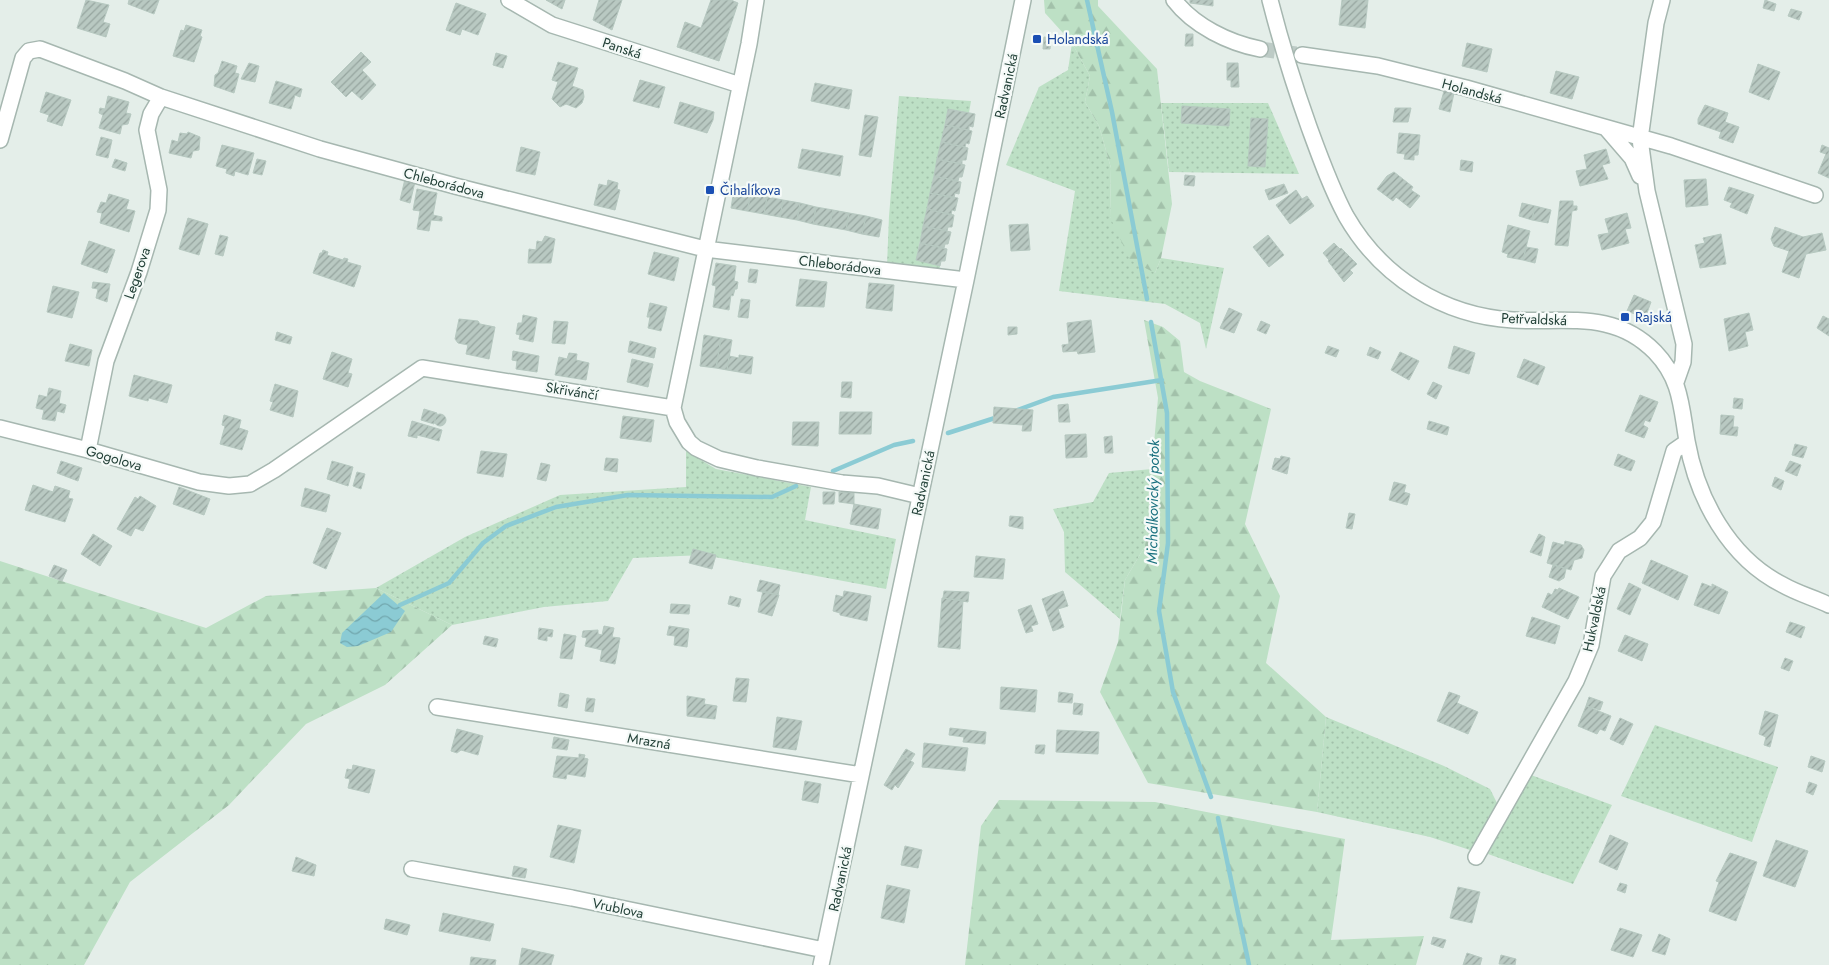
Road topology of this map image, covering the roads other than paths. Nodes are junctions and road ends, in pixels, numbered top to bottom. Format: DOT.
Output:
graph roads {
  1 [pos="509,0"];
  2 [pos="756,0"];
  3 [pos="1023,0"];
  4 [pos="1174,0"];
  5 [pos="1270,0"];
  6 [pos="1662,0"];
  7 [pos="1260,49"];
  8 [pos="1302,55"];
  9 [pos="740,85"];
  10 [pos="161,97"];
  11 [pos="1607,128"];
  12 [pos="1640,139"];
  13 [pos="0,140"];
  14 [pos="1647,191"];
  15 [pos="1815,195"];
  16 [pos="705,249"];
  17 [pos="966,280"];
  18 [pos="1676,382"];
  19 [pos="673,408"];
  20 [pos="0,428"];
  21 [pos="1687,442"];
  22 [pos="88,450"];
  23 [pos="229,486"];
  24 [pos="920,496"];
  25 [pos="1829,605"];
  26 [pos="437,707"];
  27 [pos="861,775"];
  28 [pos="1476,857"];
  29 [pos="412,869"];
  30 [pos="823,958"];
  1 -- 9 [label="street, Panská"];
  2 -- 9 [label="street"];
  3 -- 17 [label="street, Radvanická"];
  4 -- 7 [label="street"];
  5 -- 18 [label="street, Petřvaldská"];
  6 -- 12 [label="street"];
  8 -- 11 [label="street, Holandská"];
  9 -- 16 [label="street"];
  10 -- 13 [label="street, Chleborádova"];
  10 -- 16 [label="street, Chleborádova"];
  10 -- 22 [label="street, Legerova"];
  11 -- 12 [label="street, Holandská"];
  11 -- 14 [label="street"];
  12 -- 14 [label="street"];
  12 -- 15 [label="street, Holandská"];
  14 -- 18 [label="street"];
  16 -- 17 [label="street, Chleborádova"];
  16 -- 19 [label="street"];
  17 -- 24 [label="street, Radvanická"];
  18 -- 21 [label="street, Petřvaldská"];
  19 -- 23 [label="street, Skřivánčí"];
  19 -- 24 [label="street"];
  20 -- 22 [label="street, Gogolova"];
  21 -- 25 [label="street, Petřvaldská"];
  21 -- 28 [label="street, Hukvaldská"];
  22 -- 23 [label="street, Gogolova"];
  24 -- 27 [label="street, Radvanická"];
  26 -- 27 [label="street, Mrazná"];
  27 -- 30 [label="street, Radvanická"];
  29 -- 30 [label="street, Vrublova"];
}
